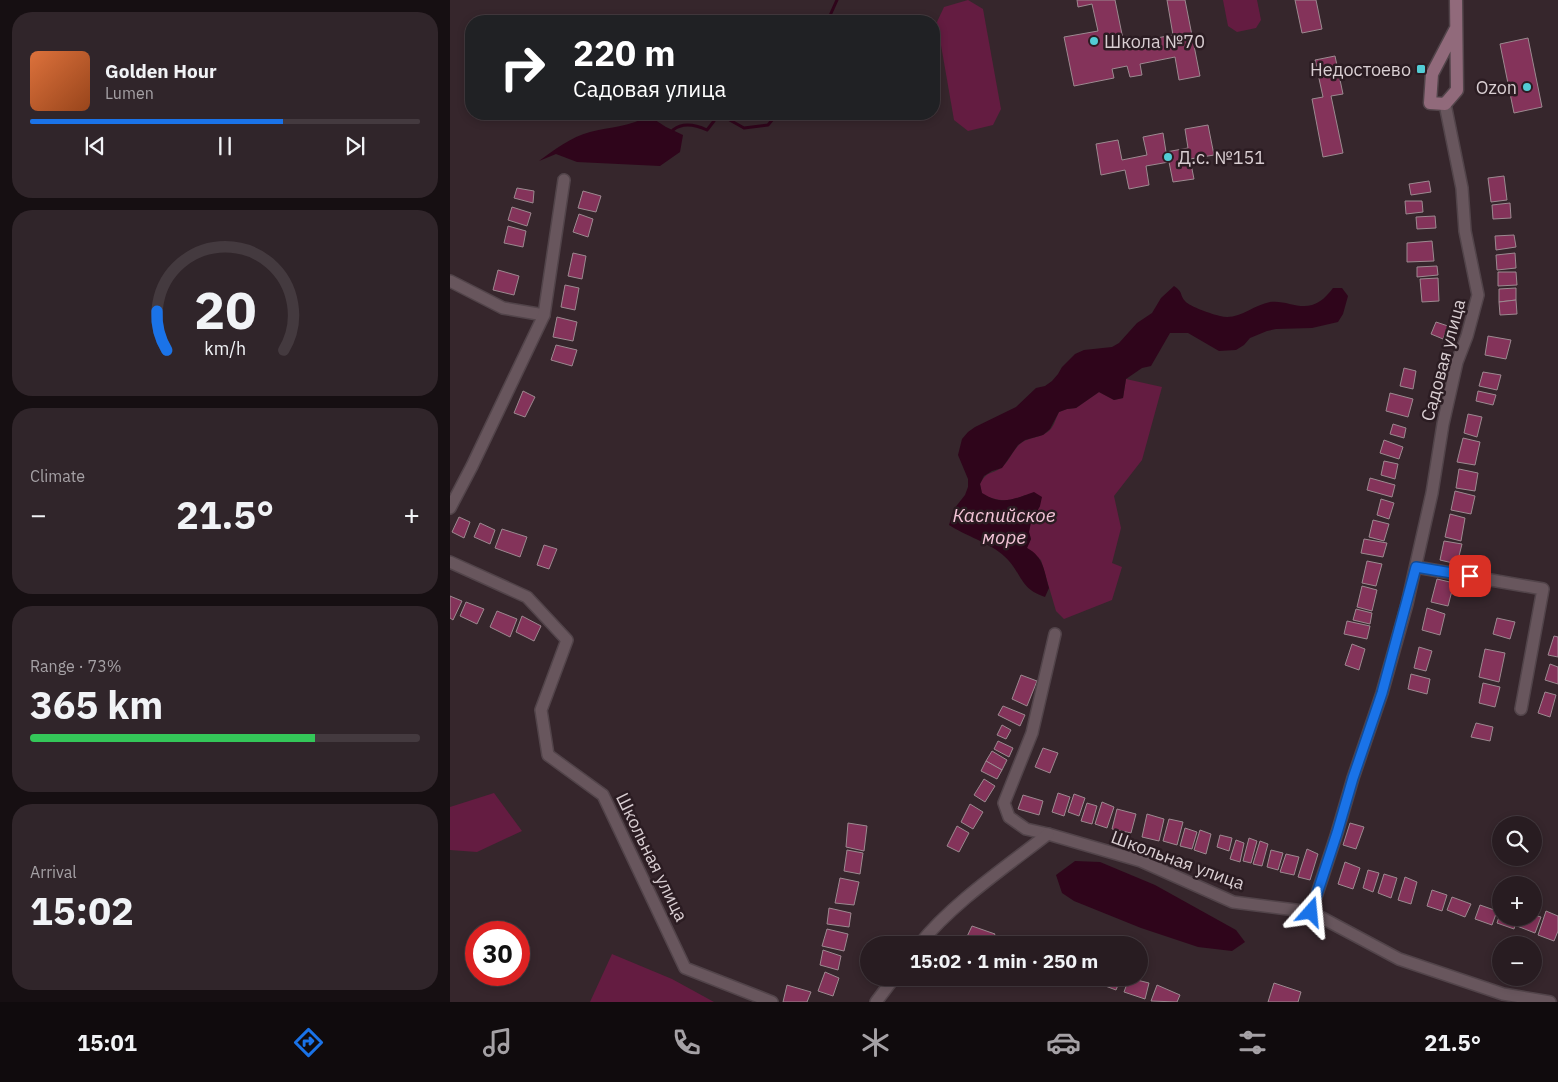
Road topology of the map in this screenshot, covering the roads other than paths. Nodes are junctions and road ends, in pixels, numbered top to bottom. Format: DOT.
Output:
graph roads {
  1 [pos="1456,0"];
  2 [pos="1455,30"];
  3 [pos="1445,104"];
  4 [pos="564,180"];
  5 [pos="450,281"];
  6 [pos="544,315"];
  7 [pos="450,508"];
  8 [pos="450,562"];
  9 [pos="1416,567"];
  10 [pos="1056,634"];
  11 [pos="1520,709"];
  12 [pos="1048,834"];
  13 [pos="1311,912"];
  14 [pos="926,936"];
  15 [pos="888,986"];
  16 [pos="772,1002"];
  17 [pos="876,1002"];
  18 [pos="1550,1002"];
  1 -- 2 [label="street"];
  2 -- 3 [label="street"];
  2 -- 3 [label="street"];
  3 -- 9 [label="street, Садовая улица"];
  4 -- 6 [label="street"];
  5 -- 6 [label="street"];
  6 -- 7 [label="street"];
  8 -- 16 [label="street, Школьная улица"];
  9 -- 11 [label="street"];
  9 -- 13 [label="street, Садовая улица"];
  10 -- 12 [label="street, Школьная улица"];
  12 -- 13 [label="street, Школьная улица"];
  12 -- 14 [label="street"];
  13 -- 18 [label="street, Школьная улица"];
  15 -- 17 [label="street"];
}
